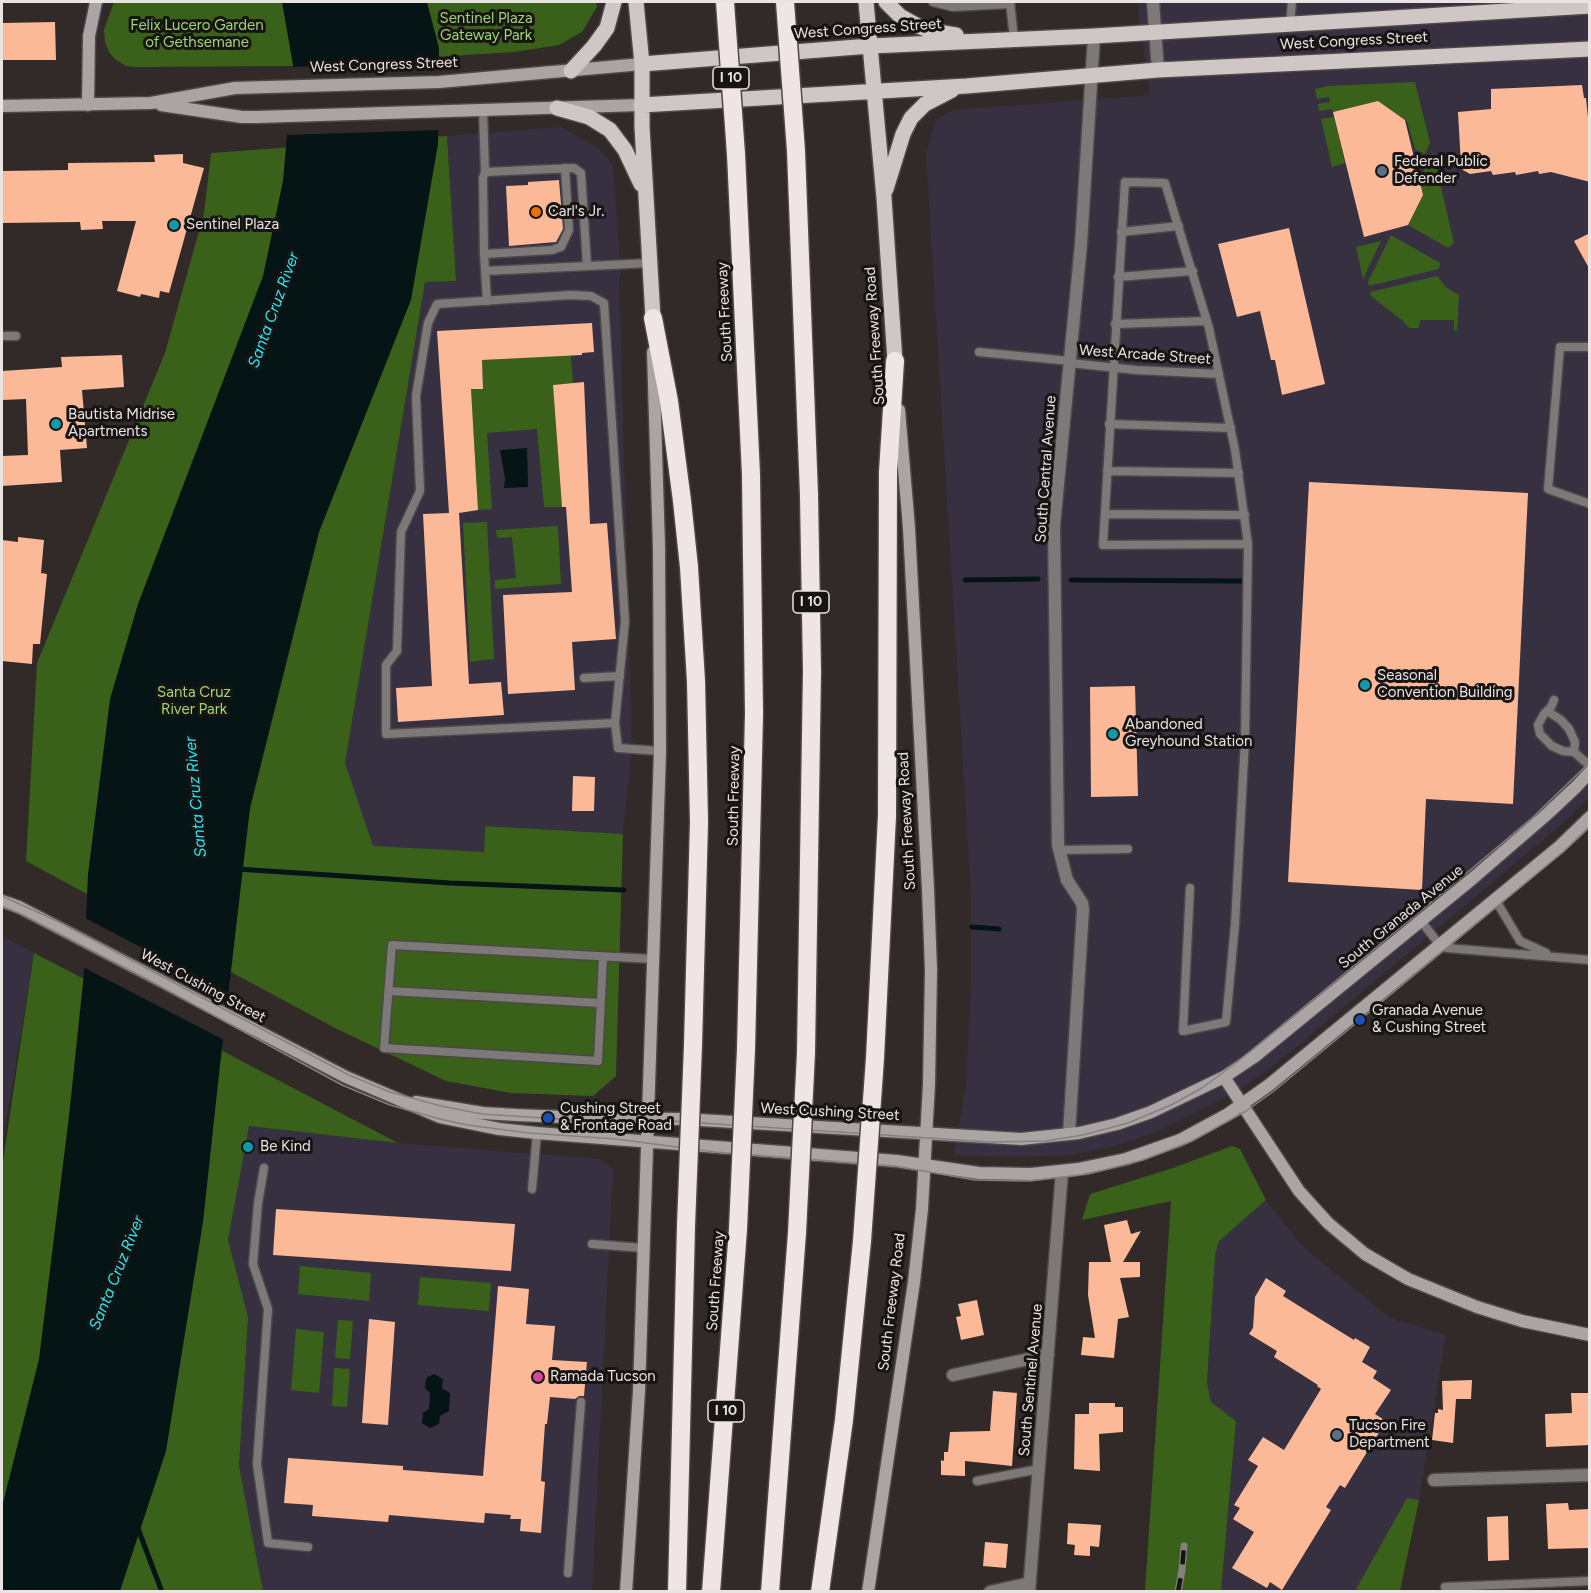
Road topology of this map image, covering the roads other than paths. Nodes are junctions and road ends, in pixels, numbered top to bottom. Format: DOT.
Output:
graph roads {
  1 [pos="96,2"];
  2 [pos="614,2"];
  3 [pos="636,2"];
  4 [pos="725,2"];
  5 [pos="785,2"];
  6 [pos="866,2"];
  7 [pos="886,2"];
  8 [pos="933,2"];
  9 [pos="1152,2"];
  10 [pos="1292,2"];
  11 [pos="1010,3"];
  12 [pos="1590,6"];
  13 [pos="1290,23"];
  14 [pos="1155,32"];
  15 [pos="1094,36"];
  16 [pos="1014,39"];
  17 [pos="985,40"];
  18 [pos="870,45"];
  19 [pos="1590,49"];
  20 [pos="642,64"];
  21 [pos="1158,70"];
  22 [pos="571,71"];
  23 [pos="1092,74"];
  24 [pos="966,86"];
  25 [pos="874,92"];
  26 [pos="151,103"];
  27 [pos="88,105"];
  28 [pos="641,105"];
  29 [pos="2,106"];
  30 [pos="557,108"];
  31 [pos="483,110"];
  32 [pos="565,168"];
  33 [pos="485,172"];
  34 [pos="646,196"];
  35 [pos="884,198"];
  36 [pos="1179,226"];
  37 [pos="1121,232"];
  38 [pos="484,254"];
  39 [pos="650,263"];
  40 [pos="586,265"];
  41 [pos="485,271"];
  42 [pos="1193,271"];
  43 [pos="1118,277"];
  44 [pos="487,301"];
  45 [pos="653,318"];
  46 [pos="1207,321"];
  47 [pos="1115,324"];
  48 [pos="2,336"];
  49 [pos="16,336"];
  50 [pos="1590,347"];
  51 [pos="979,352"];
  52 [pos="895,361"];
  53 [pos="1070,362"];
  54 [pos="1113,368"];
  55 [pos="1219,374"];
  56 [pos="1110,424"];
  57 [pos="1231,428"];
  58 [pos="1107,471"];
  59 [pos="1239,473"];
  60 [pos="1590,504"];
  61 [pos="1105,514"];
  62 [pos="1245,515"];
  63 [pos="1248,544"];
  64 [pos="620,676"];
  65 [pos="584,678"];
  66 [pos="1554,700"];
  67 [pos="1547,711"];
  68 [pos="615,723"];
  69 [pos="660,751"];
  70 [pos="1574,752"];
  71 [pos="1590,766"];
  72 [pos="1590,771"];
  73 [pos="1590,817"];
  74 [pos="1128,849"];
  75 [pos="1059,850"];
  76 [pos="1190,888"];
  77 [pos="1495,899"];
  78 [pos="2,901"];
  79 [pos="1421,921"];
  80 [pos="1439,944"];
  81 [pos="1552,956"];
  82 [pos="603,957"];
  83 [pos="653,959"];
  84 [pos="1590,960"];
  85 [pos="388,990"];
  86 [pos="600,1003"];
  87 [pos="1224,1077"];
  88 [pos="391,1097"];
  89 [pos="1242,1105"];
  90 [pos="647,1118"];
  91 [pos="537,1133"];
  92 [pos="927,1133"];
  93 [pos="1069,1134"];
  94 [pos="647,1141"];
  95 [pos="925,1165"];
  96 [pos="264,1167"];
  97 [pos="1062,1171"];
  98 [pos="532,1189"];
  99 [pos="592,1244"];
  100 [pos="644,1248"];
  101 [pos="1590,1335"];
  102 [pos="1048,1355"];
  103 [pos="953,1375"];
  104 [pos="581,1402"];
  105 [pos="1039,1469"];
  106 [pos="1590,1475"];
  107 [pos="1434,1480"];
  108 [pos="977,1481"];
  109 [pos="308,1547"];
  110 [pos="568,1573"];
  111 [pos="1590,1581"];
  112 [pos="1030,1587"];
  113 [pos="1445,1587"];
  114 [pos="626,1592"];
  115 [pos="677,1592"];
  116 [pos="711,1592"];
  117 [pos="770,1592"];
  118 [pos="820,1592"];
  119 [pos="868,1592"];
  120 [pos="990,1592"];
  1 -- 27 [label="street"];
  2 -- 22 [label="main road"];
  3 -- 20 [label="main road"];
  4 -- 116 [label="highway, South Freeway / I 10, bridge"];
  5 -- 117 [label="highway, I 10, bridge"];
  6 -- 18 [label="main road, South Freeway Road"];
  7 -- 17 [label="main road"];
  8 -- 11 [label="lane"];
  9 -- 14 [label="street"];
  10 -- 13 [label="lane"];
  11 -- 16 [label="lane"];
  12 -- 13 [label="main road, West Congress Street"];
  13 -- 14 [label="main road, West Congress Street"];
  14 -- 15 [label="main road, West Congress Street"];
  14 -- 21 [label="street"];
  15 -- 16 [label="main road, West Congress Street"];
  15 -- 23 [label="street, South Central Avenue"];
  16 -- 17 [label="main road, West Congress Street"];
  17 -- 18 [label="main road, West Congress Street"];
  18 -- 20 [label="main road, West Congress Street"];
  18 -- 25 [label="main road, South Freeway Road"];
  19 -- 21 [label="main road, West Congress Street"];
  20 -- 22 [label="street, West Congress Street"];
  20 -- 28 [label="main road"];
  21 -- 23 [label="main road, West Congress Street"];
  22 -- 26 [label="street, West Congress Street"];
  23 -- 24 [label="main road, West Congress Street"];
  23 -- 53 [label="street, South Central Avenue"];
  24 -- 25 [label="main road, West Congress Street"];
  24 -- 35 [label="main road"];
  25 -- 28 [label="main road, West Congress Street"];
  25 -- 35 [label="main road, South Freeway Road"];
  26 -- 27 [label="street, West Congress Street"];
  26 -- 31 [label="street, West Congress Street"];
  27 -- 29 [label="street, West Congress Street"];
  28 -- 30 [label="street, West Congress Street"];
  28 -- 34 [label="main road"];
  30 -- 31 [label="street, West Congress Street"];
  30 -- 34 [label="main road"];
  31 -- 33 [label="lane"];
  32 -- 33 [label="lane"];
  32 -- 38 [label="lane"];
  32 -- 40 [label="lane"];
  33 -- 38 [label="lane"];
  34 -- 39 [label="main road"];
  35 -- 52 [label="main road, South Freeway Road"];
  36 -- 37 [label="lane"];
  36 -- 37 [label="lane"];
  36 -- 42 [label="lane"];
  37 -- 43 [label="lane"];
  38 -- 41 [label="lane"];
  39 -- 40 [label="lane"];
  39 -- 45 [label="main road"];
  40 -- 41 [label="lane"];
  41 -- 44 [label="lane"];
  42 -- 43 [label="lane"];
  42 -- 46 [label="lane"];
  43 -- 47 [label="lane"];
  44 -- 64 [label="lane"];
  44 -- 68 [label="lane"];
  45 -- 69 [label="street"];
  45 -- 115 [label="highway, bridge"];
  46 -- 47 [label="lane"];
  46 -- 55 [label="lane"];
  47 -- 54 [label="lane"];
  48 -- 49 [label="lane"];
  50 -- 60 [label="lane"];
  51 -- 53 [label="lane, West Arcade Street"];
  52 -- 92 [label="street, South Freeway Road"];
  52 -- 118 [label="highway, bridge"];
  53 -- 54 [label="lane, West Arcade Street"];
  53 -- 75 [label="street, South Central Avenue"];
  54 -- 55 [label="lane, West Arcade Street"];
  54 -- 56 [label="lane"];
  55 -- 57 [label="lane"];
  56 -- 57 [label="lane"];
  56 -- 58 [label="lane"];
  57 -- 59 [label="lane"];
  58 -- 59 [label="lane"];
  58 -- 61 [label="lane"];
  59 -- 62 [label="lane"];
  61 -- 62 [label="lane"];
  61 -- 63 [label="lane"];
  62 -- 63 [label="lane"];
  63 -- 76 [label="lane"];
  64 -- 65 [label="lane"];
  64 -- 68 [label="lane"];
  66 -- 67 [label="lane"];
  67 -- 70 [label="lane"];
  67 -- 70 [label="lane"];
  68 -- 69 [label="lane"];
  69 -- 83 [label="street"];
  70 -- 71 [label="lane"];
  72 -- 79 [label="street, South Granada Avenue"];
  73 -- 77 [label="street"];
  74 -- 75 [label="lane"];
  75 -- 93 [label="street, South Central Avenue"];
  77 -- 80 [label="street"];
  77 -- 81 [label="lane"];
  78 -- 88 [label="street, West Cushing Street"];
  79 -- 80 [label="lane"];
  79 -- 87 [label="street, South Granada Avenue"];
  80 -- 81 [label="lane"];
  80 -- 89 [label="street"];
  81 -- 84 [label="lane"];
  82 -- 83 [label="lane"];
  82 -- 85 [label="lane"];
  82 -- 86 [label="lane"];
  83 -- 90 [label="street"];
  85 -- 86 [label="lane"];
  85 -- 86 [label="lane"];
  87 -- 89 [label="street"];
  87 -- 93 [label="street, West Cushing Street"];
  88 -- 90 [label="street, West Cushing Street"];
  88 -- 91 [label="street, West Cushing Street"];
  89 -- 97 [label="street, West Cushing Street"];
  89 -- 101 [label="street"];
  90 -- 92 [label="street, West Cushing Street"];
  90 -- 94 [label="street"];
  91 -- 94 [label="street, West Cushing Street"];
  91 -- 98 [label="lane"];
  92 -- 93 [label="street, West Cushing Street"];
  92 -- 95 [label="street, South Freeway Road"];
  94 -- 95 [label="street, West Cushing Street"];
  94 -- 100 [label="street"];
  95 -- 97 [label="street, West Cushing Street"];
  95 -- 119 [label="street, South Freeway Road"];
  96 -- 109 [label="lane"];
  97 -- 102 [label="street, South Sentinel Avenue"];
  99 -- 100 [label="lane"];
  100 -- 114 [label="street"];
  102 -- 103 [label="street"];
  102 -- 105 [label="street, South Sentinel Avenue"];
  104 -- 110 [label="lane"];
  105 -- 108 [label="lane"];
  105 -- 112 [label="street, South Sentinel Avenue"];
  106 -- 107 [label="street"];
  111 -- 113 [label="lane"];
  112 -- 120 [label="street"];
}
